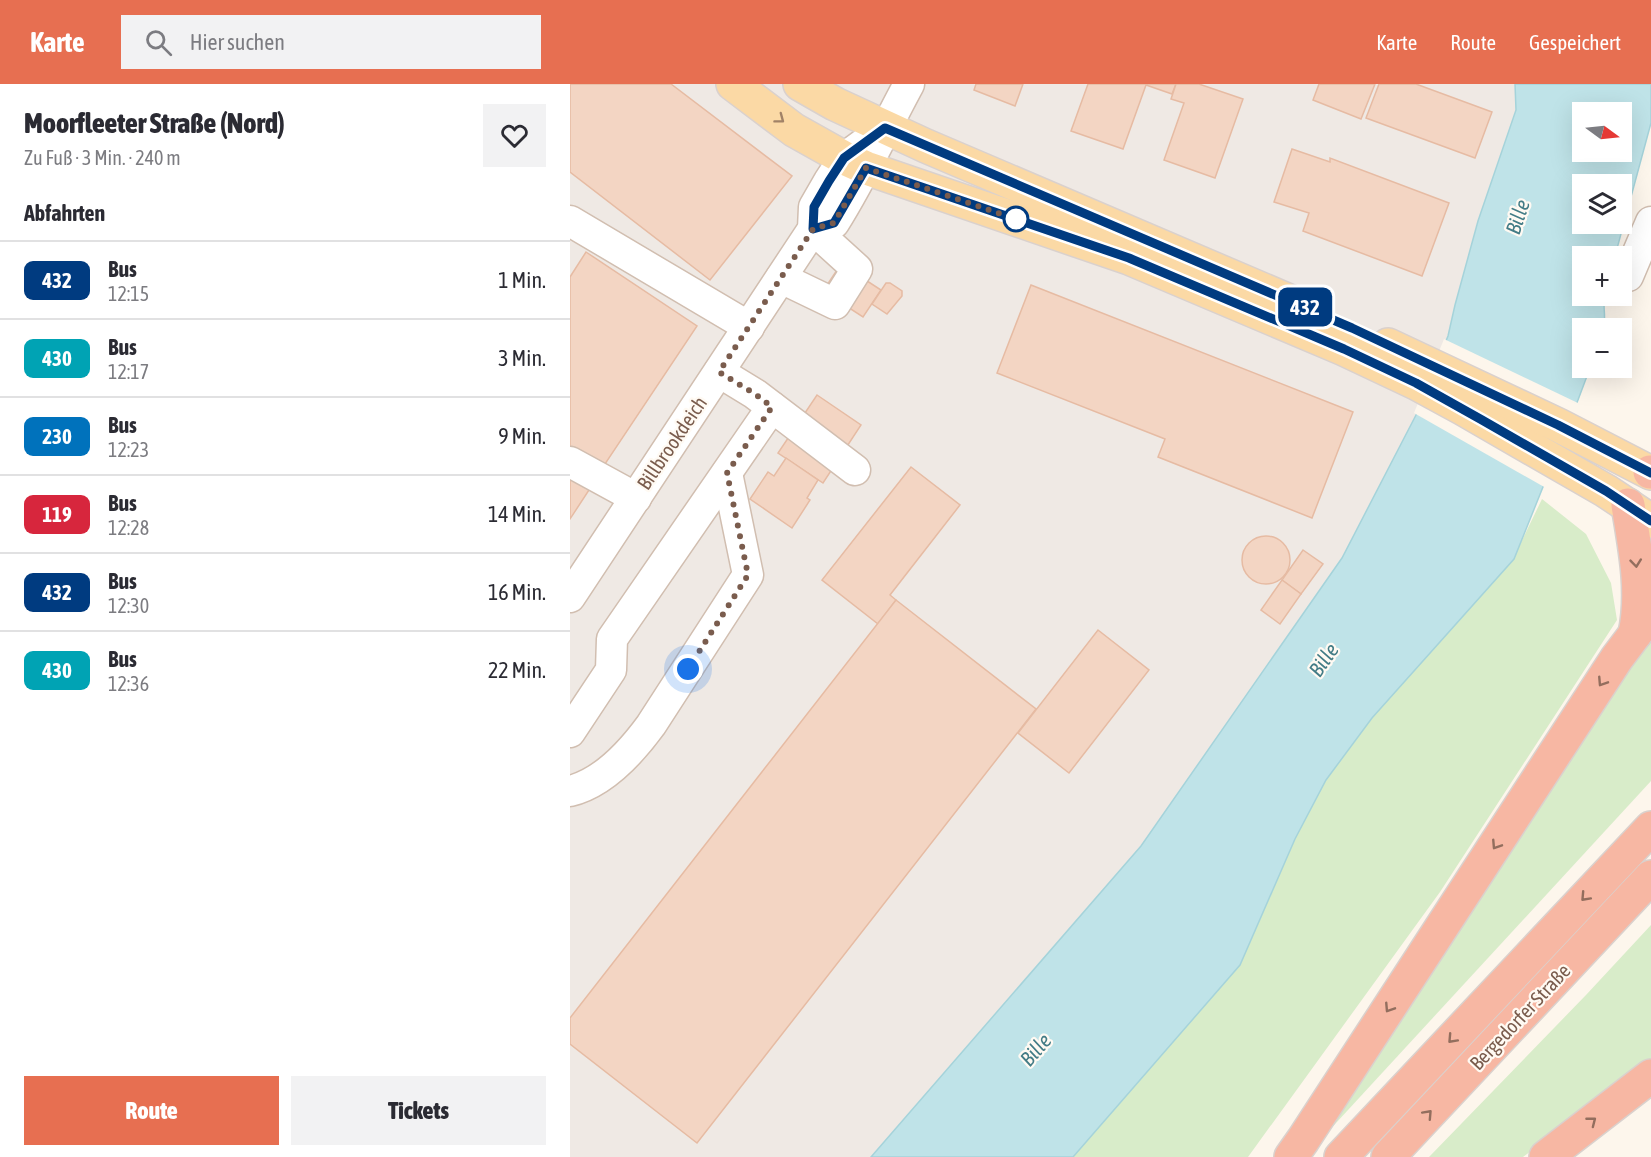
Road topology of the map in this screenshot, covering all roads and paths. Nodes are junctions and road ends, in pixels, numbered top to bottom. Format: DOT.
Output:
graph roads {
  1 [pos="733,84"];
  2 [pos="800,84"];
  3 [pos="909,84"];
  4 [pos="885,128"];
  5 [pos="855,163"];
  6 [pos="570,221"];
  7 [pos="1651,224"];
  8 [pos="813,229"];
  9 [pos="1632,267"];
  10 [pos="781,278"];
  11 [pos="749,327"];
  12 [pos="1348,338"];
  13 [pos="719,372"];
  14 [pos="1420,372"];
  15 [pos="772,407"];
  16 [pos="570,462"];
  17 [pos="1644,468"];
  18 [pos="855,470"];
  19 [pos="727,473"];
  20 [pos="636,498"];
  21 [pos="1628,506"];
  22 [pos="573,587"];
  23 [pos="1643,623"];
  24 [pos="570,732"];
  25 [pos="577,798"];
  26 [pos="1651,828"];
  27 [pos="1651,877"];
  28 [pos="1651,1076"];
  29 [pos="1291,1157"];
  30 [pos="1341,1157"];
  31 [pos="1388,1157"];
  32 [pos="1546,1157"];
  1 -- 5 [label="main road, one-way"];
  2 -- 4 [label="main road"];
  3 -- 4 [label="street, Billbrookdeich"];
  4 -- 5 [label="street, Billbrookdeich"];
  4 -- 12 [label="main road"];
  5 -- 8 [label="street, Billbrookdeich"];
  5 -- 12 [label="main road"];
  6 -- 11 [label="street"];
  7 -- 9 [label="street"];
  8 -- 10 [label="street, Billbrookdeich"];
  8 -- 10 [label="street"];
  10 -- 11 [label="street, Billbrookdeich"];
  11 -- 13 [label="street, Billbrookdeich"];
  12 -- 14 [label="main road"];
  13 -- 15 [label="street"];
  13 -- 20 [label="street, Billbrookdeich"];
  14 -- 17 [label="main road"];
  14 -- 21 [label="main road"];
  15 -- 18 [label="street"];
  15 -- 19 [label="street"];
  16 -- 20 [label="street"];
  19 -- 24 [label="street"];
  19 -- 25 [label="street"];
  20 -- 22 [label="street, Billbrookdeich"];
  21 -- 23 [label="highway, one-way"];
  23 -- 29 [label="highway, one-way"];
  26 -- 30 [label="highway, one-way"];
  31 -- 27 [label="highway, Bergedorfer Straße, one-way"];
  32 -- 28 [label="highway, one-way"];
}
